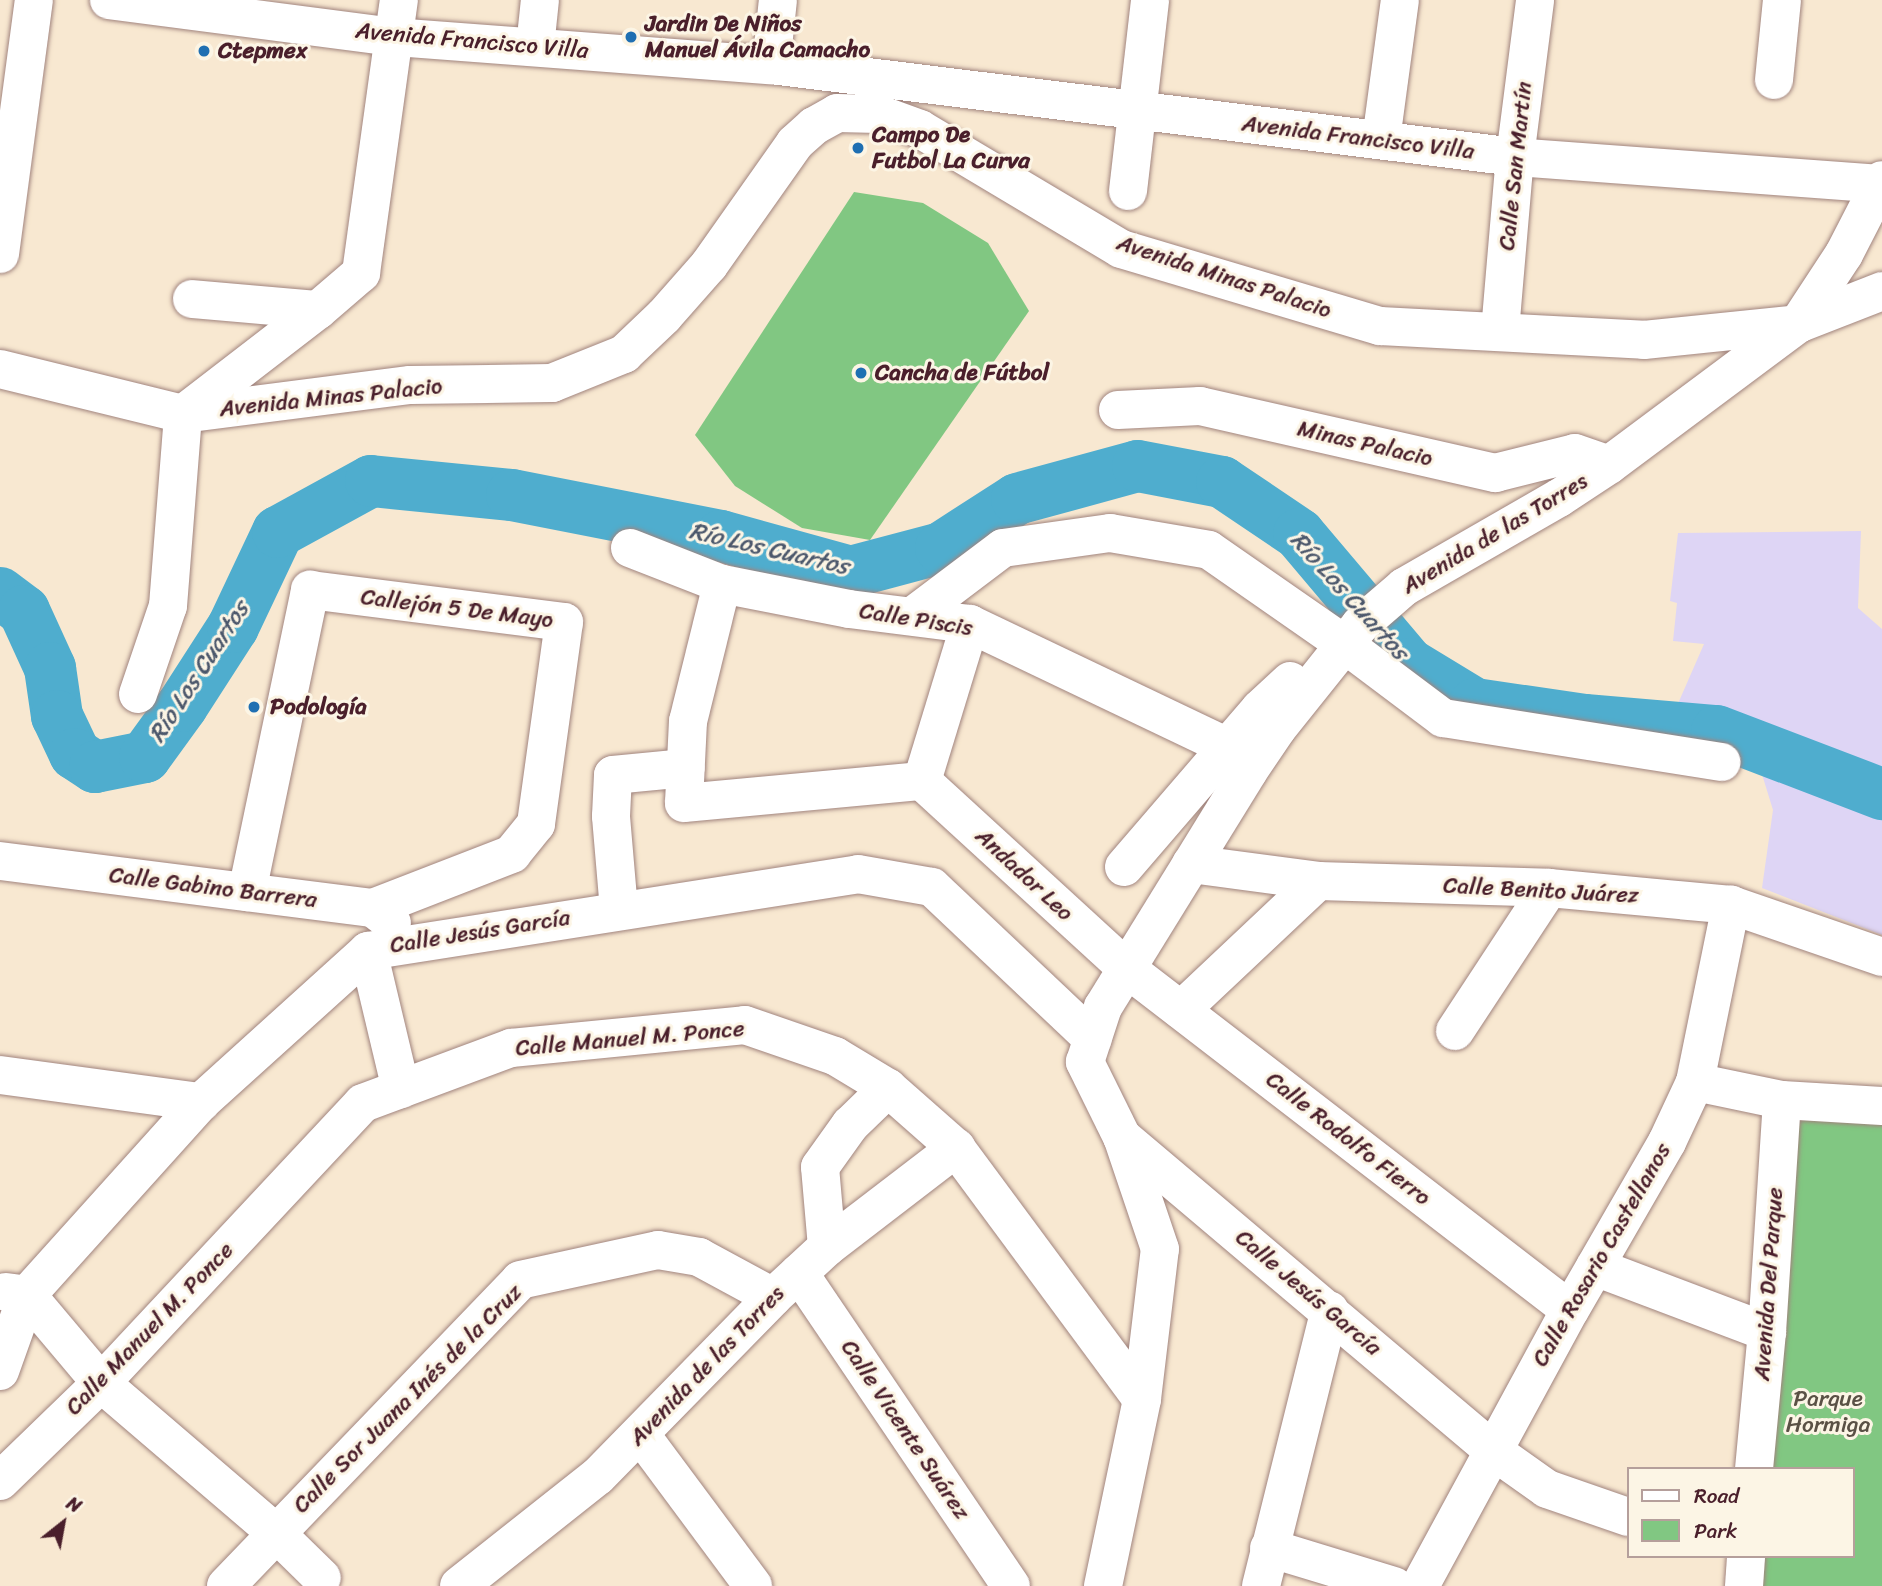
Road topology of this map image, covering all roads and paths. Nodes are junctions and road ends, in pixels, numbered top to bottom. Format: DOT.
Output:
graph roads {
  1 [pos="34,0"];
  2 [pos="109,0"];
  3 [pos="778,0"];
  4 [pos="1150,0"];
  5 [pos="1400,0"];
  6 [pos="1535,0"];
  7 [pos="1782,0"];
  8 [pos="194,5"];
  9 [pos="397,18"];
  10 [pos="771,65"];
  11 [pos="836,73"];
  12 [pos="1774,80"];
  13 [pos="1137,111"];
  14 [pos="837,113"];
  15 [pos="1381,140"];
  16 [pos="1515,157"];
  17 [pos="1882,182"];
  18 [pos="1128,191"];
  19 [pos="0,254"];
  20 [pos="1882,291"];
  21 [pos="192,299"];
  22 [pos="318,310"];
  23 [pos="1798,324"];
  24 [pos="1500,331"];
  25 [pos="0,369"];
  26 [pos="1118,410"];
  27 [pos="183,414"];
  28 [pos="1609,465"];
  29 [pos="630,548"];
  30 [pos="722,584"];
  31 [pos="914,615"];
  32 [pos="970,624"];
  33 [pos="1342,645"];
  34 [pos="138,694"];
  35 [pos="1228,747"];
  36 [pos="1722,762"];
  37 [pos="922,781"];
  38 [pos="685,786"];
  39 [pos="0,861"];
  40 [pos="1191,864"];
  41 [pos="1124,867"];
  42 [pos="1318,881"];
  43 [pos="1549,888"];
  44 [pos="247,892"];
  45 [pos="1731,905"];
  46 [pos="373,908"];
  47 [pos="619,909"];
  48 [pos="416,940"];
  49 [pos="368,951"];
  50 [pos="1882,957"];
  51 [pos="1126,968"];
  52 [pos="1181,1010"];
  53 [pos="1455,1031"];
  54 [pos="1093,1039"];
  55 [pos="0,1075"];
  56 [pos="1695,1082"];
  57 [pos="401,1088"];
  58 [pos="888,1088"];
  59 [pos="1782,1100"];
  60 [pos="201,1102"];
  61 [pos="1882,1106"];
  62 [pos="1122,1137"];
  63 [pos="956,1148"];
  64 [pos="827,1247"];
  65 [pos="1595,1267"];
  66 [pos="786,1285"];
  67 [pos="14,1293"];
  68 [pos="1330,1310"];
  69 [pos="1570,1310"];
  70 [pos="1767,1332"];
  71 [pos="0,1371"];
  72 [pos="101,1383"];
  73 [pos="1142,1399"];
  74 [pos="641,1435"];
  75 [pos="1492,1450"];
  76 [pos="1754,1467"];
  77 [pos="0,1481"];
  78 [pos="1626,1516"];
  79 [pos="276,1533"];
  80 [pos="1269,1548"];
  81 [pos="1746,1558"];
  82 [pos="322,1578"];
  83 [pos="466,1584"];
  84 [pos="226,1586"];
  85 [pos="753,1586"];
  86 [pos="1011,1586"];
  87 [pos="1103,1586"];
  88 [pos="1261,1586"];
  89 [pos="1394,1586"];
  90 [pos="1420,1586"];
  91 [pos="1744,1586"];
  1 -- 19 [label="street"];
  2 -- 8 [label="street, Avenida Francisco Villa"];
  3 -- 10 [label="street"];
  4 -- 13 [label="street"];
  5 -- 15 [label="street"];
  6 -- 16 [label="street, Calle San Martín"];
  7 -- 12 [label="street"];
  8 -- 9 [label="street, Avenida Francisco Villa"];
  9 -- 10 [label="street, Avenida Francisco Villa"];
  9 -- 22 [label="street"];
  10 -- 11 [label="street, Avenida Francisco Villa"];
  11 -- 13 [label="street, Avenida Francisco Villa"];
  11 -- 14 [label="street"];
  13 -- 15 [label="street, Avenida Francisco Villa"];
  13 -- 18 [label="street"];
  14 -- 24 [label="street, Avenida Minas Palacio"];
  14 -- 27 [label="street, Avenida Minas Palacio"];
  15 -- 16 [label="street, Avenida Francisco Villa"];
  16 -- 17 [label="street, Avenida Francisco Villa"];
  16 -- 24 [label="street, Calle San Martín"];
  17 -- 23 [label="street, Avenida de las Torres"];
  20 -- 23 [label="street, Avenida Minas Palacio"];
  21 -- 22 [label="street"];
  22 -- 27 [label="street"];
  23 -- 24 [label="street, Avenida Minas Palacio"];
  23 -- 28 [label="street, Avenida de las Torres"];
  25 -- 27 [label="street, Avenida Minas Palacio"];
  26 -- 28 [label="street, Minas Palacio"];
  27 -- 34 [label="street"];
  28 -- 33 [label="street, Avenida de las Torres"];
  29 -- 30 [label="street, Calle Piscis"];
  30 -- 31 [label="street, Calle Piscis"];
  30 -- 38 [label="street"];
  31 -- 32 [label="street, Calle Piscis"];
  31 -- 33 [label="street"];
  32 -- 35 [label="street, Calle Piscis"];
  32 -- 37 [label="street"];
  33 -- 35 [label="street"];
  33 -- 36 [label="street"];
  33 -- 40 [label="street, Avenida de las Torres"];
  35 -- 41 [label="street"];
  37 -- 38 [label="street"];
  37 -- 51 [label="street, Andador Leo"];
  38 -- 47 [label="street"];
  39 -- 44 [label="street, Calle Gabino Barrera"];
  40 -- 42 [label="street, Calle Benito Juárez"];
  40 -- 51 [label="street, Avenida de las Torres"];
  42 -- 43 [label="street, Calle Benito Juárez"];
  42 -- 52 [label="street"];
  43 -- 45 [label="street, Calle Benito Juárez"];
  43 -- 53 [label="street"];
  44 -- 46 [label="street, Calle Gabino Barrera"];
  44 -- 46 [label="street, Callejón 5 De Mayo"];
  45 -- 50 [label="street, Calle Benito Juárez"];
  45 -- 56 [label="street, Calle Rosario Castellanos"];
  46 -- 48 [label="street, Calle Gabino Barrera"];
  47 -- 48 [label="street, Calle Jesús García"];
  47 -- 54 [label="street, Calle Jesús García"];
  48 -- 49 [label="street, Calle Jesús García"];
  49 -- 57 [label="street"];
  49 -- 60 [label="street, Calle Jesús García"];
  51 -- 52 [label="street, Calle Rodolfo Fierro"];
  51 -- 54 [label="street, Avenida de las Torres"];
  52 -- 69 [label="street, Calle Rodolfo Fierro"];
  54 -- 62 [label="street"];
  55 -- 60 [label="street"];
  56 -- 59 [label="street"];
  56 -- 65 [label="street, Calle Rosario Castellanos"];
  57 -- 58 [label="street, Calle Manuel M. Ponce"];
  57 -- 72 [label="street, Calle Manuel M. Ponce"];
  58 -- 63 [label="street, Calle Manuel M. Ponce"];
  58 -- 64 [label="street"];
  59 -- 61 [label="street"];
  59 -- 70 [label="street, Avenida Del Parque"];
  60 -- 67 [label="street, Calle Jesús García"];
  62 -- 68 [label="street, Calle Jesús García"];
  62 -- 73 [label="street"];
  63 -- 64 [label="street, Avenida de las Torres"];
  63 -- 73 [label="street, Calle Manuel M. Ponce"];
  64 -- 66 [label="street, Avenida de las Torres"];
  65 -- 69 [label="street, Calle Rosario Castellanos"];
  65 -- 70 [label="street"];
  66 -- 74 [label="street, Avenida de las Torres"];
  66 -- 79 [label="street, Calle Sor Juana Inés de la Cruz"];
  66 -- 86 [label="street, Calle Vicente Suárez"];
  67 -- 71 [label="street, Calle Jesús García"];
  67 -- 72 [label="street"];
  68 -- 75 [label="street, Calle Jesús García"];
  68 -- 80 [label="street"];
  69 -- 75 [label="street, Calle Rosario Castellanos"];
  70 -- 76 [label="street, Avenida Del Parque"];
  72 -- 77 [label="street, Calle Manuel M. Ponce"];
  72 -- 79 [label="street"];
  73 -- 87 [label="street"];
  74 -- 83 [label="street, Avenida de las Torres"];
  74 -- 85 [label="street"];
  75 -- 78 [label="street, Calle Jesús García"];
  75 -- 90 [label="street, Calle Rosario Castellanos"];
  79 -- 82 [label="street"];
  79 -- 84 [label="street, Calle Sor Juana Inés de la Cruz"];
  80 -- 88 [label="street"];
  80 -- 89 [label="street"];
  81 -- 91 [label="street"];
}
